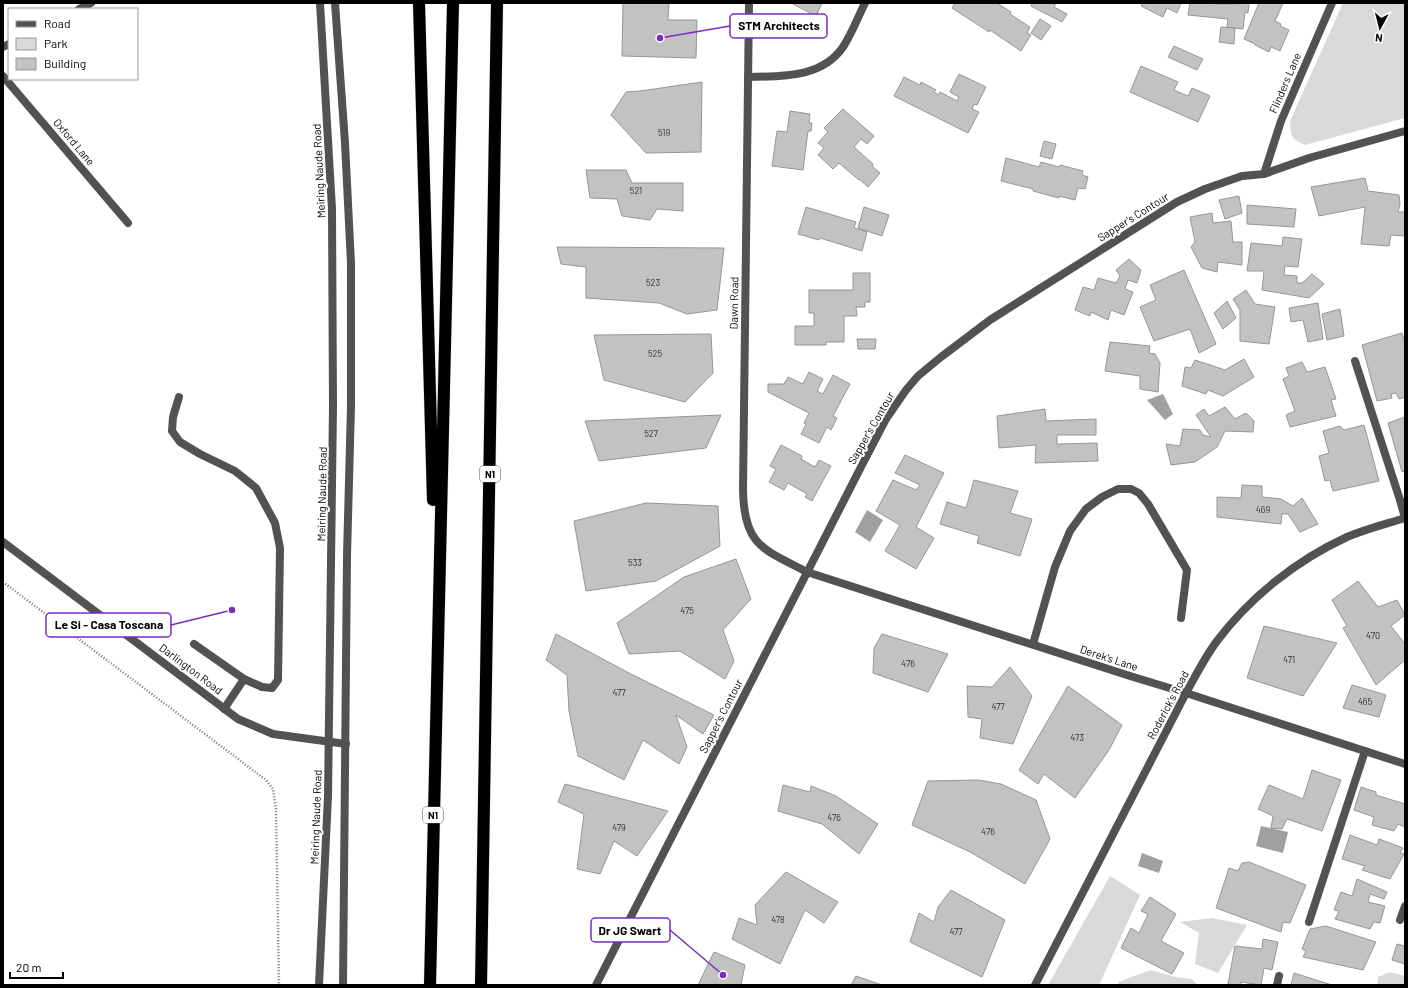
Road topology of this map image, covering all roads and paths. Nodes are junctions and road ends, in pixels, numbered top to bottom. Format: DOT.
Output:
graph roads {
  1 [pos="91,3"];
  2 [pos="320,3"];
  3 [pos="335,3"];
  4 [pos="419,3"];
  5 [pos="453,3"];
  6 [pos="498,3"];
  7 [pos="749,3"];
  8 [pos="866,3"];
  9 [pos="1332,3"];
  10 [pos="81,8"];
  11 [pos="3,76"];
  12 [pos="748,77"];
  13 [pos="1405,131"];
  14 [pos="1264,174"];
  15 [pos="128,223"];
  16 [pos="1355,361"];
  17 [pos="180,397"];
  18 [pos="1405,518"];
  19 [pos="3,542"];
  20 [pos="807,572"];
  21 [pos="3,582"];
  22 [pos="1181,618"];
  23 [pos="194,644"];
  24 [pos="1033,644"];
  25 [pos="437,646"];
  26 [pos="244,679"];
  27 [pos="1186,693"];
  28 [pos="224,709"];
  29 [pos="330,742"];
  30 [pos="346,744"];
  31 [pos="1365,751"];
  32 [pos="1405,764"];
  33 [pos="1405,906"];
  34 [pos="1400,920"];
  35 [pos="1309,922"];
  36 [pos="1279,976"];
  37 [pos="279,985"];
  38 [pos="319,985"];
  39 [pos="343,985"];
  40 [pos="430,985"];
  41 [pos="481,985"];
  42 [pos="596,985"];
  43 [pos="1036,985"];
  44 [pos="1277,985"];
  1 -- 10 [label="street"];
  2 -- 29 [label="street, Meiring Naude Road"];
  3 -- 30 [label="street"];
  4 -- 25 [label="highway"];
  5 -- 25 [label="highway, N1"];
  6 -- 41 [label="highway, N1"];
  7 -- 12 [label="street, Dawn Road"];
  8 -- 12 [label="street"];
  9 -- 14 [label="street, Flinders Lane"];
  11 -- 15 [label="street, Oxford Lane"];
  12 -- 20 [label="street, Dawn Road"];
  13 -- 14 [label="street, Sapper's Contour"];
  14 -- 20 [label="street, Sapper's Contour"];
  16 -- 18 [label="street"];
  17 -- 26 [label="street"];
  18 -- 27 [label="street, Roderick's Road"];
  19 -- 28 [label="street, Darlington Road"];
  20 -- 24 [label="street, Derek's Lane"];
  20 -- 42 [label="street, Sapper's Contour"];
  21 -- 37 [label="path"];
  22 -- 24 [label="street"];
  23 -- 26 [label="street"];
  24 -- 27 [label="street, Derek's Lane"];
  25 -- 40 [label="highway, N1"];
  26 -- 28 [label="street"];
  27 -- 31 [label="street, Derek's Lane"];
  27 -- 43 [label="street, Roderick's Road"];
  28 -- 29 [label="street, Darlington Road"];
  29 -- 30 [label="street, Darlington Road"];
  29 -- 38 [label="street, Meiring Naude Road"];
  30 -- 39 [label="street"];
  31 -- 32 [label="street, Derek's Lane"];
  31 -- 35 [label="street"];
  33 -- 34 [label="street"];
  36 -- 44 [label="street"];
}
